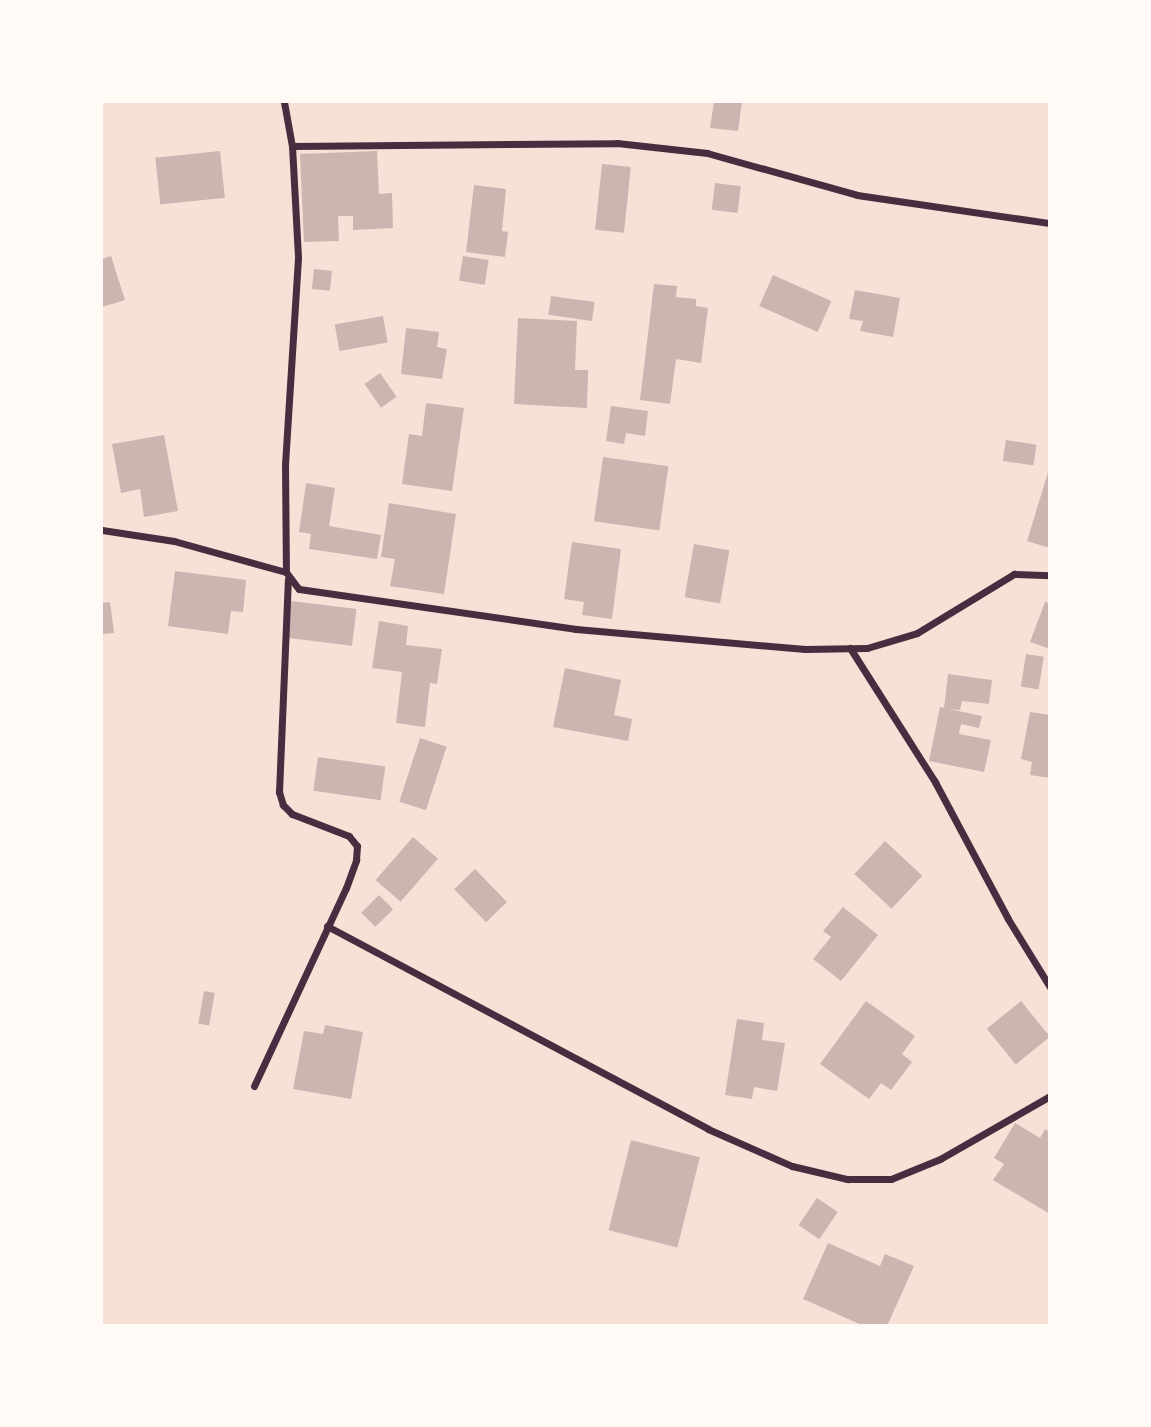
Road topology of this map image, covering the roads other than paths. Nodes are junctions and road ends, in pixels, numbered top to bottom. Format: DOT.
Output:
graph roads {
  1 [pos="284,102"];
  2 [pos="292,146"];
  3 [pos="1049,223"];
  4 [pos="102,530"];
  5 [pos="287,575"];
  6 [pos="1049,575"];
  7 [pos="850,648"];
  8 [pos="327,926"];
  9 [pos="1049,987"];
  10 [pos="254,1086"];
  11 [pos="1049,1096"];
  1 -- 2 [label="street"];
  2 -- 3 [label="street"];
  2 -- 5 [label="street"];
  4 -- 5 [label="street"];
  5 -- 7 [label="street"];
  5 -- 8 [label="street"];
  6 -- 7 [label="street"];
  7 -- 9 [label="street"];
  8 -- 10 [label="street"];
  8 -- 11 [label="street"];
}
